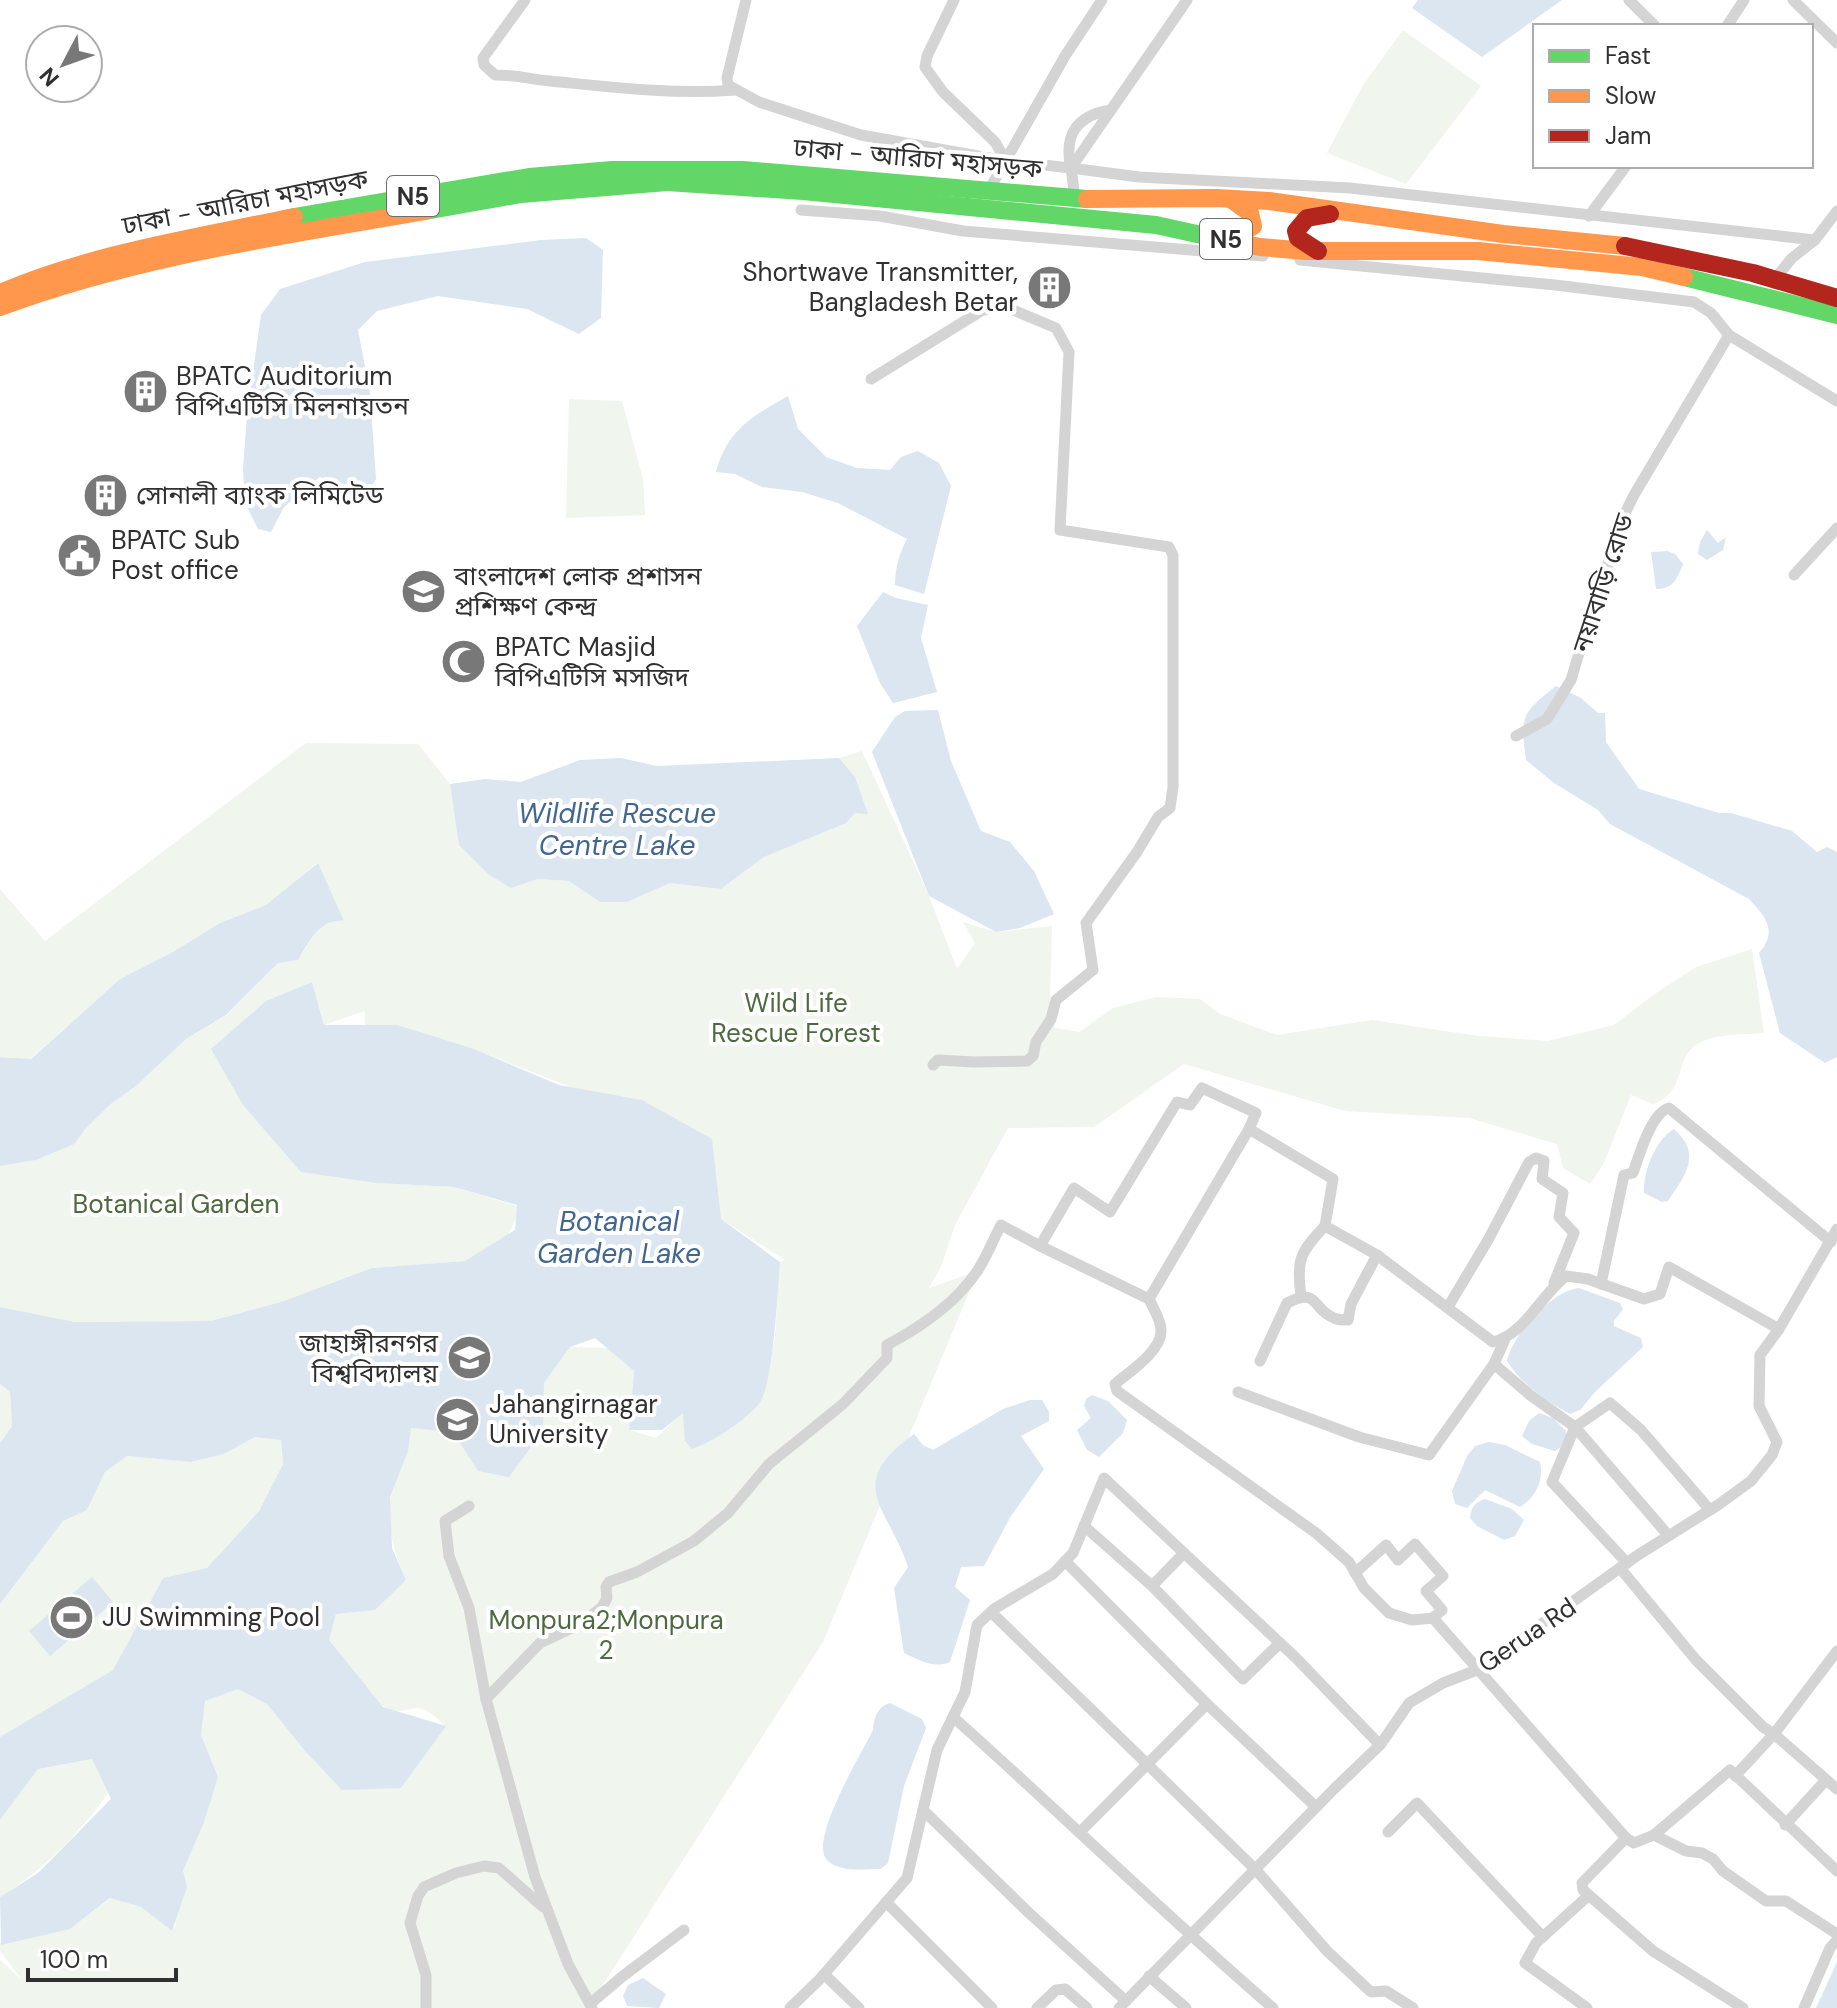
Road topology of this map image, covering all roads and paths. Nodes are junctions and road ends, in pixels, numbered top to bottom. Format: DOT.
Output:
graph roads {
  1 [pos="525,0"];
  2 [pos="746,0"];
  3 [pos="954,0"];
  4 [pos="1102,0"];
  5 [pos="1187,0"];
  6 [pos="1629,0"];
  7 [pos="1744,0"];
  8 [pos="1793,0"];
  9 [pos="1653,24"];
  10 [pos="1728,24"];
  11 [pos="1837,43"];
  12 [pos="736,90"];
  13 [pos="1111,110"];
  14 [pos="1006,161"];
  15 [pos="1071,168"];
  16 [pos="1625,168"];
  17 [pos="989,190"];
  18 [pos="1075,198"];
  19 [pos="1231,199"];
  20 [pos="801,210"];
  21 [pos="1837,211"];
  22 [pos="1351,213"];
  23 [pos="1589,216"];
  24 [pos="1207,235"];
  25 [pos="1815,240"];
  26 [pos="1318,251"];
  27 [pos="1774,280"];
  28 [pos="0,293"];
  29 [pos="1837,298"];
  30 [pos="0,307"];
  31 [pos="1837,315"];
  32 [pos="1729,335"];
  33 [pos="871,379"];
  34 [pos="1837,401"];
  35 [pos="1837,528"];
  36 [pos="1794,575"];
  37 [pos="1516,736"];
  38 [pos="933,1065"];
  39 [pos="1249,1129"];
  40 [pos="1325,1226"];
  41 [pos="1837,1229"];
  42 [pos="1831,1242"];
  43 [pos="1040,1246"];
  44 [pos="1377,1255"];
  45 [pos="1601,1284"];
  46 [pos="1553,1286"];
  47 [pos="1301,1296"];
  48 [pos="1149,1299"];
  49 [pos="1448,1307"];
  50 [pos="1779,1329"];
  51 [pos="1505,1339"];
  52 [pos="1260,1361"];
  53 [pos="1494,1364"];
  54 [pos="1238,1392"];
  55 [pos="1575,1427"];
  56 [pos="469,1506"];
  57 [pos="1710,1510"];
  58 [pos="1084,1526"];
  59 [pos="1668,1535"];
  60 [pos="1184,1553"];
  61 [pos="1065,1561"];
  62 [pos="1624,1566"];
  63 [pos="1355,1573"];
  64 [pos="1152,1586"];
  65 [pos="991,1612"];
  66 [pos="1433,1618"];
  67 [pos="1280,1643"];
  68 [pos="1837,1651"];
  69 [pos="1477,1670"];
  70 [pos="486,1699"];
  71 [pos="1207,1704"];
  72 [pos="953,1717"];
  73 [pos="1774,1734"];
  74 [pos="1380,1745"];
  75 [pos="1146,1764"];
  76 [pos="1735,1776"];
  77 [pos="1825,1781"];
  78 [pos="1837,1789"];
  79 [pos="1316,1807"];
  80 [pos="923,1810"];
  81 [pos="1785,1825"];
  82 [pos="1080,1832"];
  83 [pos="1388,1832"];
  84 [pos="1654,1835"];
  85 [pos="1626,1838"];
  86 [pos="1256,1870"];
  87 [pos="1836,1870"];
  88 [pos="1588,1896"];
  89 [pos="886,1902"];
  90 [pos="549,1913"];
  91 [pos="684,1930"];
  92 [pos="1837,1934"];
  93 [pos="1190,1936"];
  94 [pos="1543,1937"];
  95 [pos="1837,1940"];
  96 [pos="824,1974"];
  97 [pos="1149,1976"];
  98 [pos="1122,2004"];
  99 [pos="591,2006"];
  100 [pos="426,2008"];
  101 [pos="790,2008"];
  102 [pos="859,2008"];
  103 [pos="992,2008"];
  104 [pos="1037,2008"];
  105 [pos="1087,2008"];
  106 [pos="1186,2008"];
  107 [pos="1273,2008"];
  108 [pos="1413,2008"];
  109 [pos="1587,2008"];
  110 [pos="1743,2008"];
  111 [pos="1804,2008"];
  1 -- 12 [label="street"];
  2 -- 12 [label="street"];
  3 -- 14 [label="street"];
  4 -- 14 [label="street"];
  5 -- 13 [label="street"];
  6 -- 9 [label="street"];
  7 -- 10 [label="street"];
  8 -- 11 [label="street"];
  12 -- 14 [label="street"];
  13 -- 15 [label="street"];
  13 -- 15 [label="street"];
  14 -- 15 [label="street"];
  14 -- 17 [label="street"];
  15 -- 18 [label="street"];
  15 -- 23 [label="street"];
  16 -- 23 [label="street"];
  17 -- 18 [label="highway, ঢাকা - আরিচা মহাসড়ক / N5"];
  17 -- 28 [label="highway, ঢাকা - আরিচা মহাসড়ক / N5"];
  18 -- 19 [label="highway, ঢাকা - আরিচা মহাসড়ক / N5"];
  19 -- 22 [label="highway, ঢাকা - আরিচা মহাসড়ক / N5"];
  19 -- 24 [label="highway"];
  20 -- 32 [label="street"];
  21 -- 25 [label="street"];
  22 -- 26 [label="highway"];
  22 -- 27 [label="highway, ঢাকা - আরিচা মহাসড়ক / N5"];
  23 -- 25 [label="street"];
  24 -- 26 [label="highway, ঢাকা - আরিচা মহাসড়ক / N5"];
  24 -- 30 [label="highway, ঢাকা - আরিচা মহাসড়ক / N5"];
  25 -- 27 [label="street"];
  26 -- 31 [label="highway, ঢাকা - আরিচা মহাসড়ক / N5"];
  27 -- 29 [label="highway, ঢাকা - আরিচা মহাসড়ক / N5"];
  32 -- 34 [label="street"];
  32 -- 37 [label="street, নয়াবাড়ি রোড"];
  33 -- 38 [label="street"];
  35 -- 36 [label="street"];
  39 -- 40 [label="street"];
  39 -- 43 [label="street"];
  39 -- 48 [label="street"];
  40 -- 44 [label="street"];
  40 -- 47 [label="street"];
  41 -- 42 [label="street, Gerua Rd"];
  42 -- 45 [label="street"];
  42 -- 50 [label="street, Gerua Rd"];
  43 -- 48 [label="street"];
  43 -- 70 [label="street"];
  44 -- 47 [label="street"];
  44 -- 49 [label="street"];
  45 -- 46 [label="street"];
  45 -- 50 [label="street"];
  46 -- 49 [label="street"];
  46 -- 51 [label="street"];
  47 -- 52 [label="street"];
  48 -- 63 [label="street"];
  49 -- 51 [label="street"];
  50 -- 57 [label="street, Gerua Rd"];
  51 -- 53 [label="street"];
  53 -- 54 [label="street"];
  53 -- 55 [label="street"];
  55 -- 57 [label="street"];
  55 -- 59 [label="street"];
  55 -- 62 [label="street"];
  56 -- 70 [label="street"];
  57 -- 59 [label="street, Gerua Rd"];
  58 -- 60 [label="street"];
  58 -- 61 [label="street"];
  58 -- 64 [label="street"];
  59 -- 62 [label="street, Gerua Rd"];
  60 -- 64 [label="street"];
  60 -- 67 [label="street"];
  61 -- 65 [label="street"];
  61 -- 71 [label="street"];
  62 -- 69 [label="street, Gerua Rd"];
  62 -- 73 [label="street"];
  63 -- 66 [label="street"];
  63 -- 66 [label="street"];
  64 -- 67 [label="street"];
  65 -- 72 [label="street"];
  65 -- 75 [label="street"];
  66 -- 69 [label="street"];
  67 -- 74 [label="street"];
  68 -- 73 [label="street"];
  69 -- 74 [label="street, Gerua Rd"];
  69 -- 85 [label="street"];
  70 -- 90 [label="street"];
  71 -- 75 [label="street"];
  71 -- 79 [label="street"];
  72 -- 80 [label="street"];
  72 -- 82 [label="street"];
  73 -- 76 [label="street"];
  73 -- 77 [label="street"];
  74 -- 79 [label="street, Gerua Rd"];
  75 -- 82 [label="street"];
  75 -- 86 [label="street"];
  76 -- 81 [label="street"];
  76 -- 84 [label="street"];
  77 -- 78 [label="street"];
  77 -- 81 [label="street"];
  79 -- 86 [label="street, Gerua Rd"];
  80 -- 89 [label="street"];
  80 -- 98 [label="street"];
  81 -- 87 [label="street"];
  82 -- 93 [label="street"];
  83 -- 94 [label="street"];
  84 -- 85 [label="street"];
  84 -- 92 [label="street"];
  85 -- 88 [label="street"];
  86 -- 93 [label="street, Gerua Rd"];
  86 -- 108 [label="street"];
  88 -- 94 [label="street"];
  88 -- 110 [label="street"];
  89 -- 96 [label="street"];
  89 -- 103 [label="street"];
  90 -- 99 [label="street"];
  90 -- 100 [label="street"];
  91 -- 99 [label="street"];
  93 -- 97 [label="street, Gerua Rd"];
  93 -- 107 [label="street"];
  94 -- 109 [label="street"];
  95 -- 111 [label="street"];
  96 -- 101 [label="street"];
  96 -- 102 [label="street"];
  97 -- 98 [label="street, Gerua Rd"];
  97 -- 106 [label="street"];
  104 -- 105 [label="street"];
}
